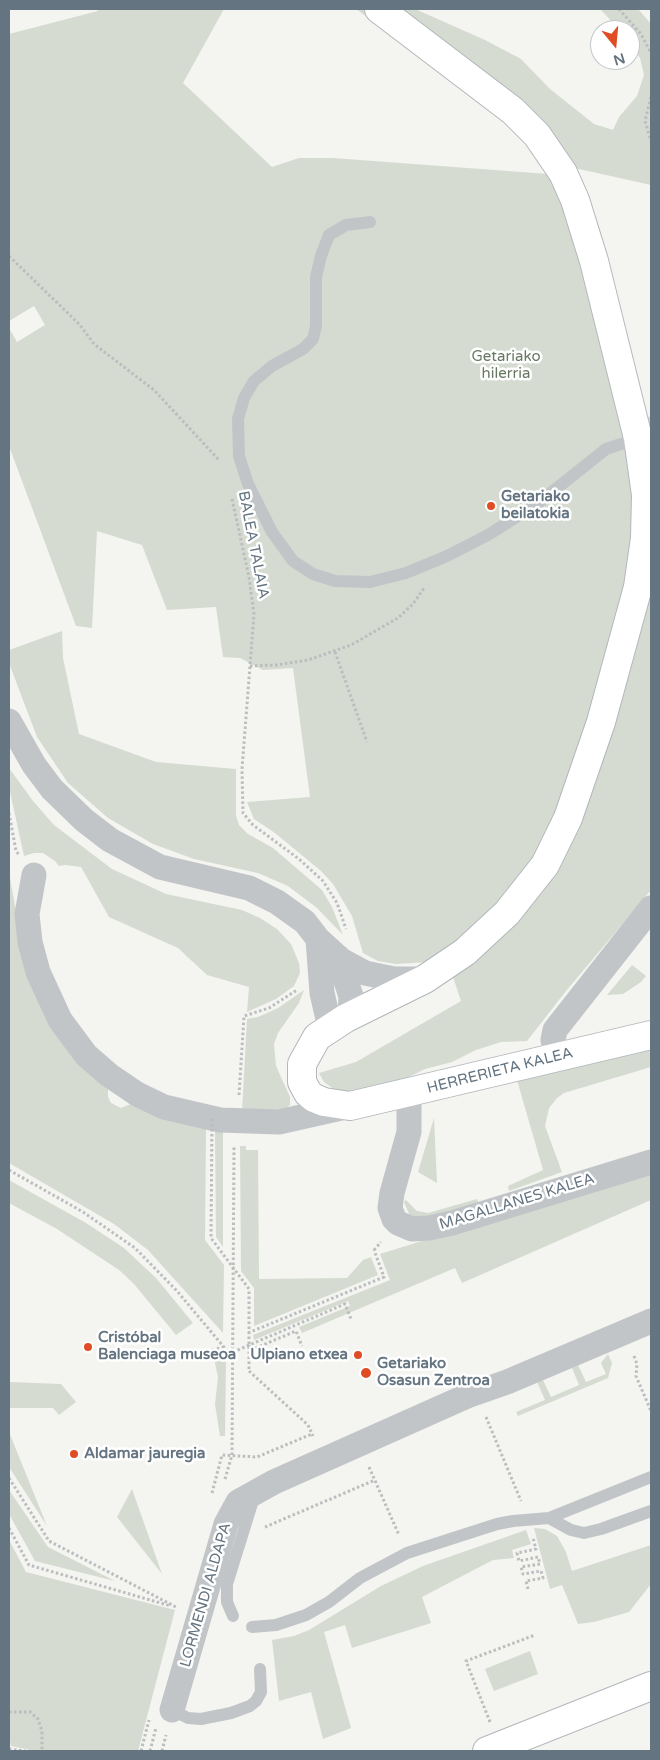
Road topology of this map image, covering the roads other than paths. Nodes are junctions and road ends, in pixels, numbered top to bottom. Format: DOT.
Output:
graph roads {
  1 [pos="379,9"];
  2 [pos="370,222"];
  3 [pos="645,436"];
  4 [pos="9,721"];
  5 [pos="34,874"];
  6 [pos="651,908"];
  7 [pos="336,954"];
  8 [pos="425,979"];
  9 [pos="340,1022"];
  10 [pos="651,1035"];
  11 [pos="558,1057"];
  12 [pos="409,1093"];
  13 [pos="350,1106"];
  14 [pos="651,1162"];
  15 [pos="651,1320"];
  16 [pos="651,1477"];
  17 [pos="256,1491"];
  18 [pos="651,1511"];
  19 [pos="550,1518"];
  20 [pos="233,1616"];
  21 [pos="252,1627"];
  22 [pos="260,1669"];
  23 [pos="651,1686"];
  24 [pos="161,1714"];
  25 [pos="487,1751"];
  1 -- 3 [label="street"];
  2 -- 3 [label="lane"];
  3 -- 8 [label="street"];
  4 -- 7 [label="street"];
  5 -- 13 [label="street"];
  6 -- 11 [label="street"];
  7 -- 8 [label="street"];
  7 -- 9 [label="street"];
  8 -- 9 [label="street"];
  9 -- 13 [label="street"];
  10 -- 11 [label="street, HERRERIETA KALEA"];
  11 -- 12 [label="street, HERRERIETA KALEA"];
  12 -- 13 [label="street, HERRERIETA KALEA"];
  12 -- 14 [label="street, MAGALLANES KALEA"];
  15 -- 17 [label="street, LORMENDI ALDAPA"];
  16 -- 19 [label="lane"];
  17 -- 20 [label="lane"];
  17 -- 24 [label="street, LORMENDI ALDAPA"];
  18 -- 19 [label="lane"];
  19 -- 21 [label="lane"];
  22 -- 24 [label="lane"];
  23 -- 25 [label="street"];
}
